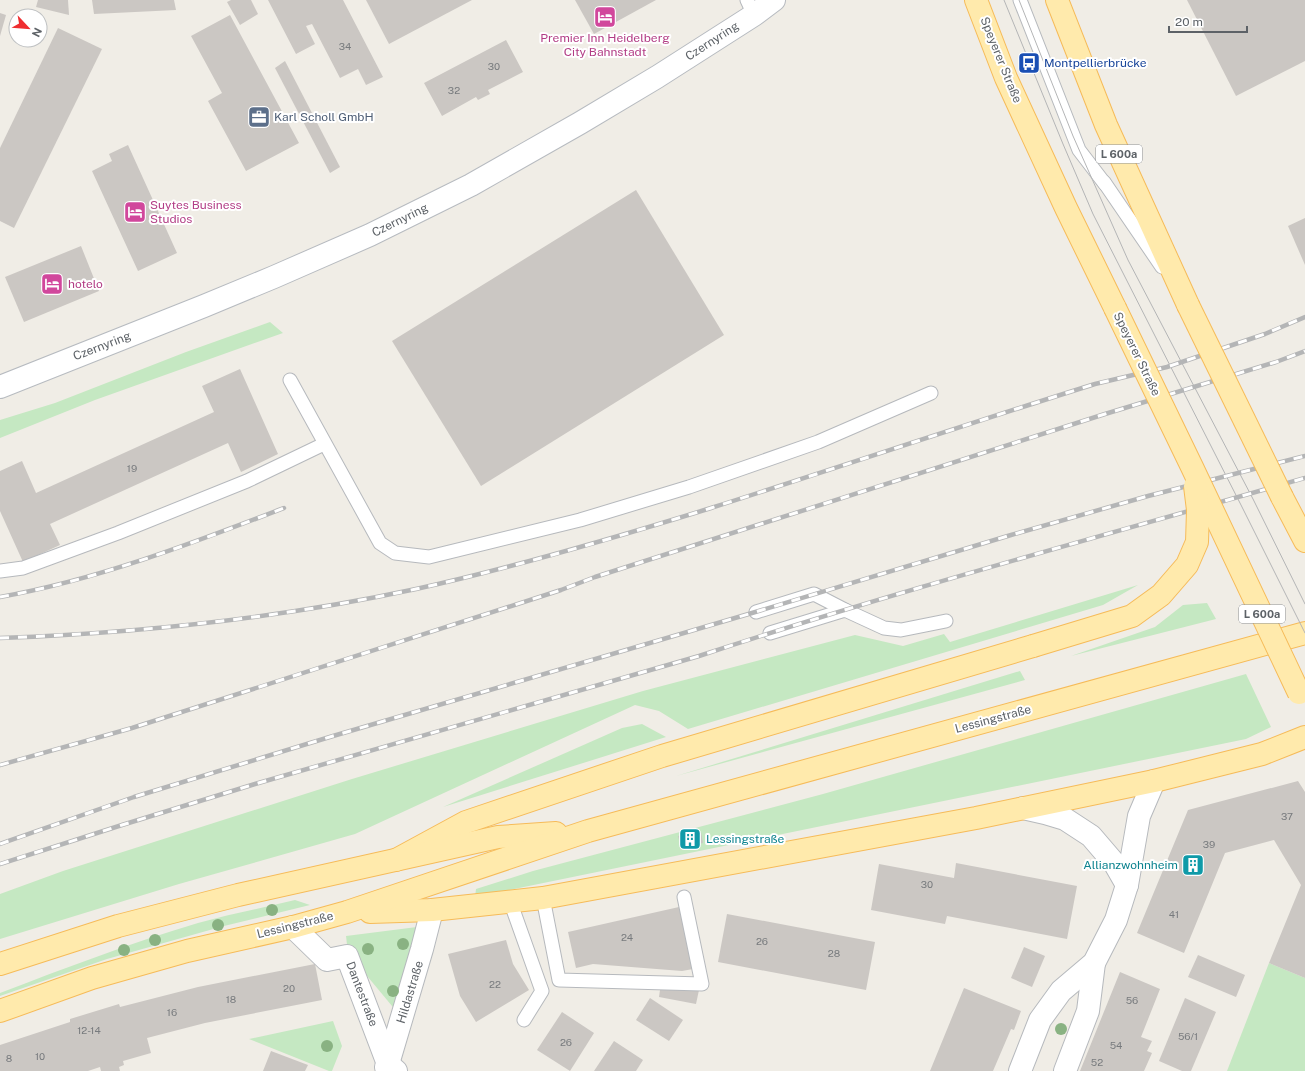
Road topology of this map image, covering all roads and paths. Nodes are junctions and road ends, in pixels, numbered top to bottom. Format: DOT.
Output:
graph roads {
  1 [pos="774,0"];
  2 [pos="976,0"];
  3 [pos="1020,0"];
  4 [pos="1057,0"];
  5 [pos="751,7"];
  6 [pos="1188,305"];
  7 [pos="290,380"];
  8 [pos="0,387"];
  9 [pos="931,393"];
  10 [pos="324,444"];
  11 [pos="1192,467"];
  12 [pos="1282,497"];
  13 [pos="1305,511"];
  14 [pos="1305,541"];
  15 [pos="0,570"];
  16 [pos="845,610"];
  17 [pos="756,612"];
  18 [pos="946,621"];
  19 [pos="770,633"];
  20 [pos="1305,634"];
  21 [pos="1302,699"];
  22 [pos="1305,737"];
  23 [pos="1154,781"];
  24 [pos="1023,808"];
  25 [pos="588,831"];
  26 [pos="396,860"];
  27 [pos="1127,885"];
  28 [pos="684,897"];
  29 [pos="542,898"];
  30 [pos="510,901"];
  31 [pos="432,910"];
  32 [pos="347,912"];
  33 [pos="293,926"];
  34 [pos="1094,963"];
  35 [pos="0,964"];
  36 [pos="0,1011"];
  37 [pos="524,1020"];
  38 [pos="389,1068"];
  39 [pos="1020,1071"];
  40 [pos="1065,1071"];
  1 -- 5 [label="street, Czernyring"];
  2 -- 11 [label="main road, Speyerer Straße / L 600a, bridge"];
  3 -- 6 [label="lane"];
  4 -- 6 [label="main road, L 600a"];
  5 -- 8 [label="street, Czernyring"];
  6 -- 12 [label="main road, L 600a, bridge"];
  7 -- 10 [label="lane"];
  9 -- 10 [label="lane"];
  10 -- 15 [label="lane"];
  11 -- 21 [label="main road, Speyerer Straße / L 600a, bridge"];
  11 -- 26 [label="main road, bridge"];
  12 -- 13 [label="main road"];
  12 -- 14 [label="main road, L 600a"];
  16 -- 17 [label="lane"];
  16 -- 18 [label="lane"];
  16 -- 19 [label="lane"];
  20 -- 25 [label="main road, Lessingstraße"];
  22 -- 23 [label="main road"];
  23 -- 24 [label="main road"];
  23 -- 27 [label="street"];
  24 -- 27 [label="street"];
  24 -- 29 [label="main road"];
  25 -- 26 [label="main road, Lessingstraße"];
  25 -- 32 [label="main road, Lessingstraße"];
  26 -- 35 [label="main road, Lessingstraße"];
  27 -- 34 [label="street"];
  28 -- 29 [label="lane"];
  29 -- 30 [label="main road"];
  30 -- 31 [label="main road"];
  30 -- 37 [label="lane"];
  31 -- 32 [label="main road"];
  31 -- 38 [label="street, Hildastraße"];
  32 -- 33 [label="main road, Lessingstraße"];
  33 -- 36 [label="main road, Lessingstraße"];
  33 -- 38 [label="street, Dantestraße"];
  34 -- 39 [label="street"];
  34 -- 40 [label="street"];
}
